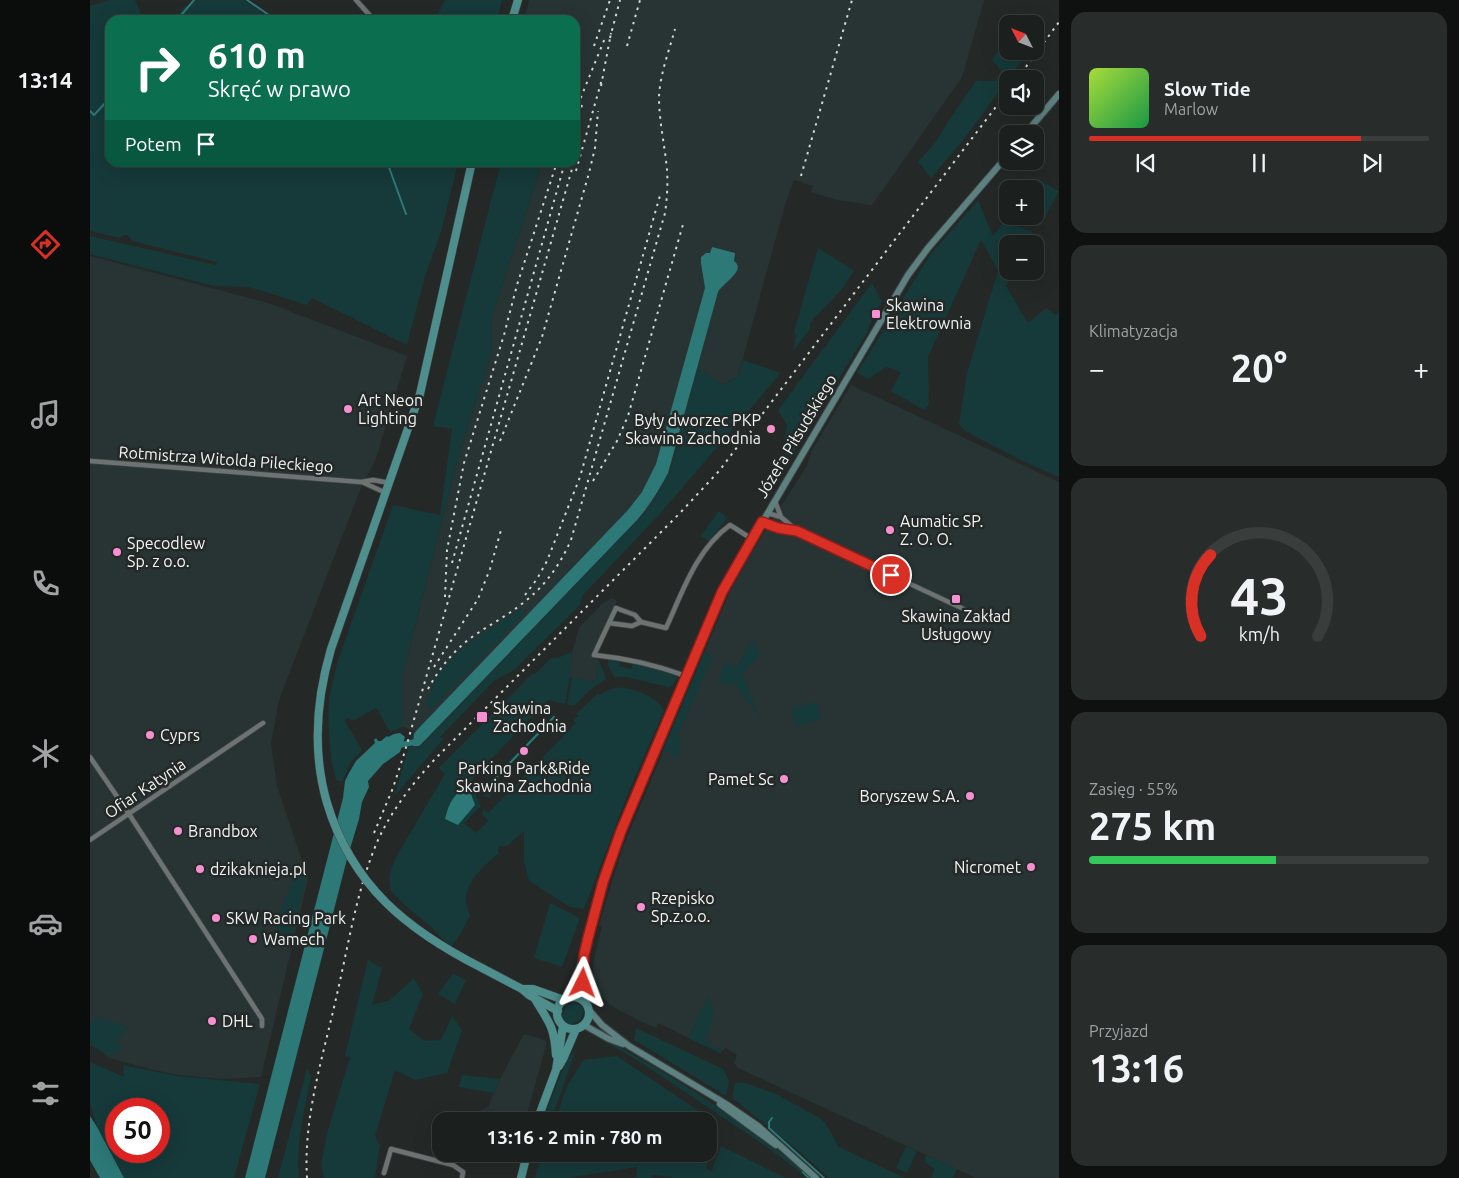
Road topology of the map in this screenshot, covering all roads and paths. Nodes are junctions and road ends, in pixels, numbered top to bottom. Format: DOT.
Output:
graph roads {
  1 [pos="356,0"];
  2 [pos="518,0"];
  3 [pos="370,15"];
  4 [pos="514,15"];
  5 [pos="1059,94"];
  6 [pos="1033,125"];
  7 [pos="999,166"];
  8 [pos="471,167"];
  9 [pos="90,461"];
  10 [pos="361,482"];
  11 [pos="390,483"];
  12 [pos="386,492"];
  13 [pos="774,500"];
  14 [pos="767,513"];
  15 [pos="780,517"];
  16 [pos="762,522"];
  17 [pos="797,531"];
  18 [pos="752,538"];
  19 [pos="985,619"];
  20 [pos="642,622"];
  21 [pos="609,623"];
  22 [pos="686,676"];
  23 [pos="263,723"];
  24 [pos="90,757"];
  25 [pos="129,814"];
  26 [pos="90,840"];
  27 [pos="584,955"];
  28 [pos="522,989"];
  29 [pos="534,998"];
  30 [pos="567,999"];
  31 [pos="584,1002"];
  32 [pos="589,1010"];
  33 [pos="558,1011"];
  34 [pos="584,1025"];
  35 [pos="262,1026"];
  36 [pos="563,1026"];
  37 [pos="576,1029"];
  38 [pos="629,1046"];
  39 [pos="556,1070"];
  40 [pos="540,1112"];
  41 [pos="525,1162"];
  42 [pos="384,1173"];
  43 [pos="462,1178"];
  44 [pos="521,1178"];
  45 [pos="816,1178"];
  1 -- 3 [label="street"];
  2 -- 4 [label="main road"];
  5 -- 6 [label="main road"];
  7 -- 13 [label="main road, Józefa Piłsudskiego"];
  8 -- 11 [label="main road"];
  9 -- 10 [label="street, Rotmistrza Witolda Pileckiego"];
  10 -- 11 [label="street, Rotmistrza Witolda Pileckiego"];
  10 -- 12 [label="street, Rotmistrza Witolda Pileckiego"];
  11 -- 12 [label="main road"];
  12 -- 28 [label="main road, bridge"];
  13 -- 14 [label="main road, Józefa Piłsudskiego"];
  13 -- 15 [label="street"];
  14 -- 15 [label="street"];
  14 -- 16 [label="main road, Józefa Piłsudskiego"];
  15 -- 17 [label="street"];
  16 -- 17 [label="street"];
  16 -- 18 [label="main road, Józefa Piłsudskiego"];
  17 -- 19 [label="street"];
  18 -- 20 [label="street"];
  18 -- 22 [label="main road, Józefa Piłsudskiego"];
  20 -- 21 [label="street"];
  20 -- 21 [label="street"];
  21 -- 22 [label="street"];
  22 -- 27 [label="main road, Józefa Piłsudskiego"];
  23 -- 25 [label="street, Ofiar Katynia"];
  24 -- 25 [label="street"];
  25 -- 26 [label="street, Ofiar Katynia"];
  25 -- 35 [label="street"];
  27 -- 30 [label="main road, Józefa Piłsudskiego"];
  27 -- 31 [label="main road, Józefa Piłsudskiego"];
  28 -- 29 [label="main road"];
  28 -- 30 [label="main road"];
  29 -- 33 [label="main road"];
  29 -- 39 [label="main road"];
  30 -- 31 [label="main road"];
  30 -- 33 [label="main road"];
  31 -- 32 [label="main road"];
  32 -- 34 [label="main road"];
  32 -- 38 [label="main road"];
  33 -- 36 [label="main road"];
  34 -- 37 [label="main road"];
  34 -- 38 [label="main road"];
  36 -- 37 [label="main road"];
  36 -- 39 [label="main road"];
  37 -- 39 [label="main road"];
  38 -- 45 [label="main road"];
  39 -- 40 [label="main road"];
  41 -- 44 [label="main road"];
  42 -- 43 [label="street"];
}
